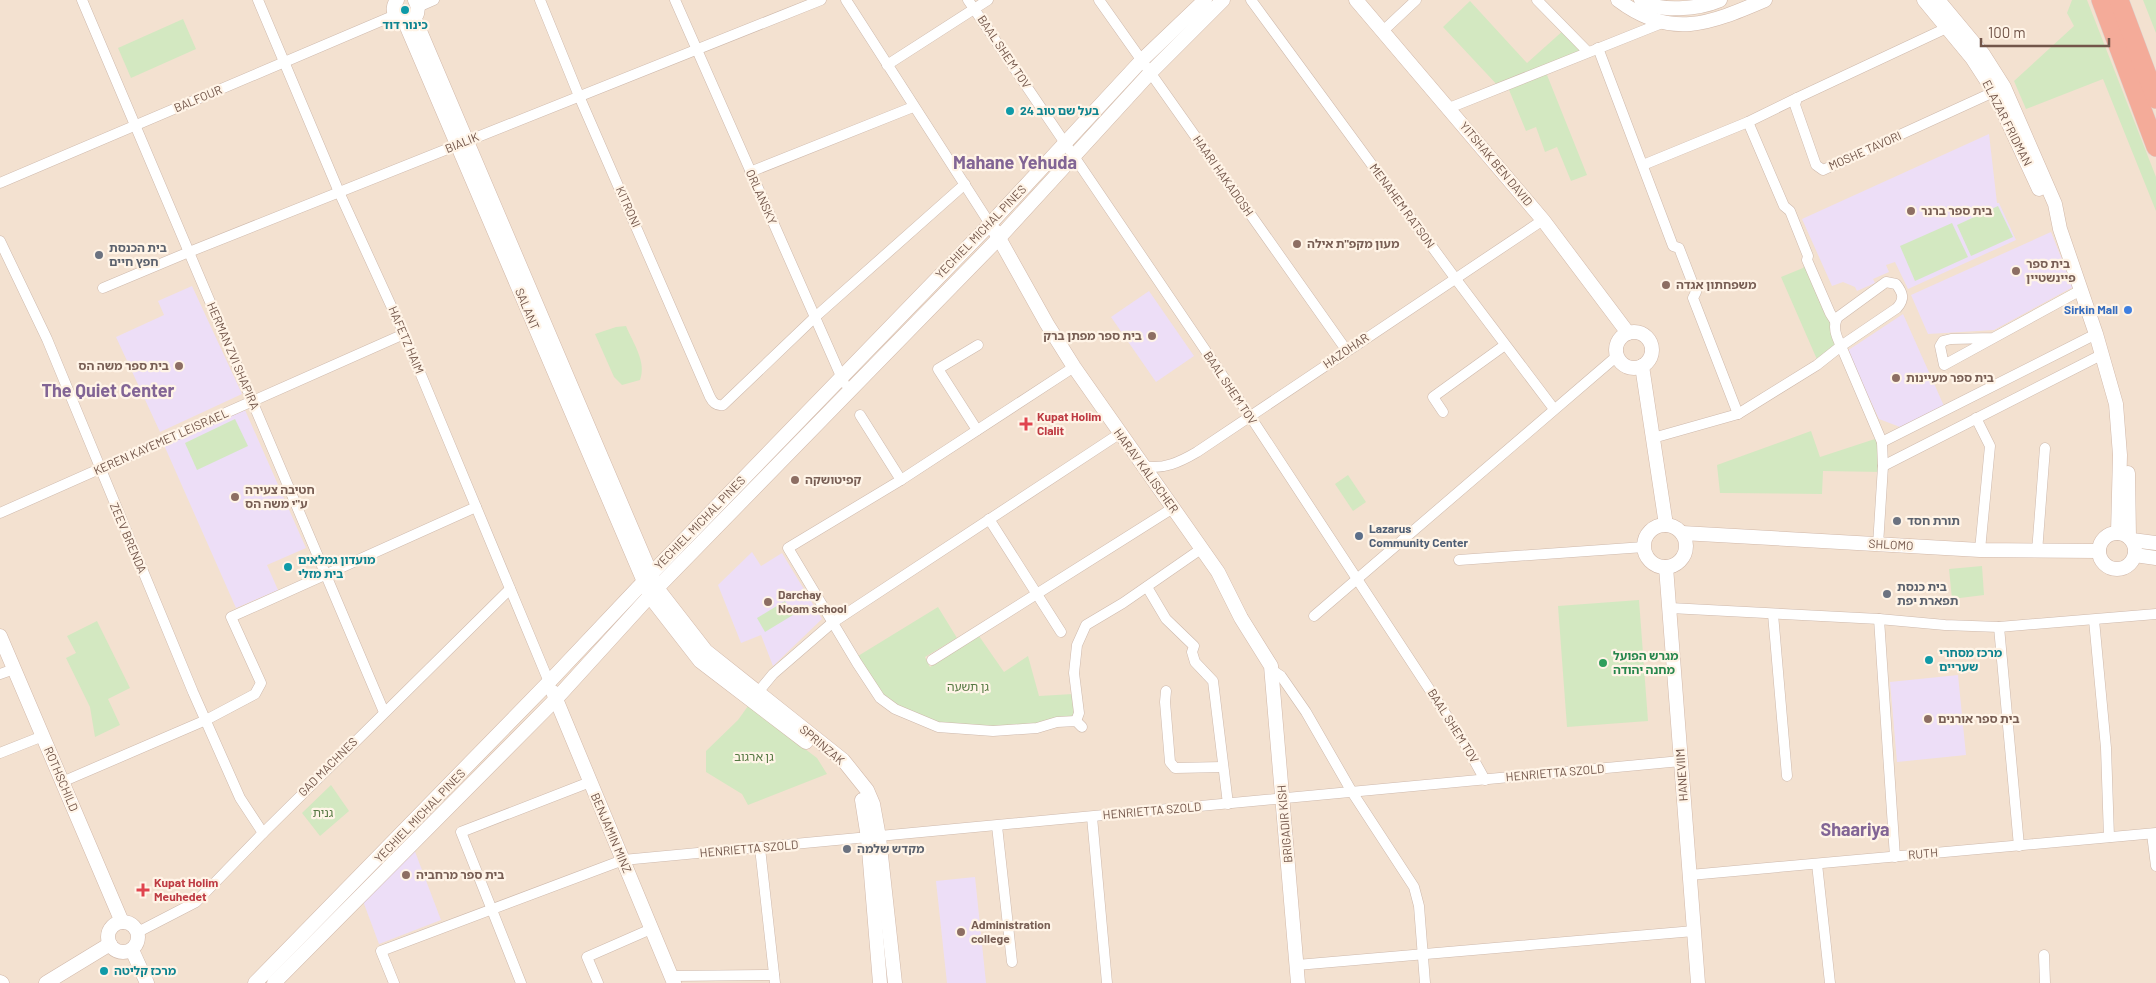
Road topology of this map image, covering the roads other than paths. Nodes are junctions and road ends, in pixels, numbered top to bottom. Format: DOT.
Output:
graph roads {
  1 [pos="82,0"];
  2 [pos="258,0"];
  3 [pos="434,0"];
  4 [pos="540,0"];
  5 [pos="675,0"];
  6 [pos="821,0"];
  7 [pos="846,0"];
  8 [pos="968,0"];
  9 [pos="988,0"];
  10 [pos="1099,0"];
  11 [pos="1205,0"];
  12 [pos="1223,0"];
  13 [pos="1251,0"];
  14 [pos="1356,0"];
  15 [pos="1416,0"];
  16 [pos="1537,0"];
  17 [pos="1618,0"];
  18 [pos="1640,0"];
  19 [pos="1720,0"];
  20 [pos="1765,0"];
  21 [pos="1924,0"];
  22 [pos="1938,0"];
  23 [pos="2101,0"];
  24 [pos="2119,0"];
  25 [pos="404,8"];
  26 [pos="975,9"];
  27 [pos="1662,22"];
  28 [pos="1952,25"];
  29 [pos="1383,32"];
  30 [pos="697,50"];
  31 [pos="1593,50"];
  32 [pos="1142,60"];
  33 [pos="286,62"];
  34 [pos="887,65"];
  35 [pos="1150,73"];
  36 [pos="1999,89"];
  37 [pos="579,96"];
  38 [pos="1796,98"];
  39 [pos="2156,99"];
  40 [pos="913,106"];
  41 [pos="1449,108"];
  42 [pos="1748,122"];
  43 [pos="135,126"];
  44 [pos="1066,142"];
  45 [pos="462,143"];
  46 [pos="2156,147"];
  47 [pos="1075,156"];
  48 [pos="1643,165"];
  49 [pos="750,172"];
  50 [pos="0,183"];
  51 [pos="965,184"];
  52 [pos="339,192"];
  53 [pos="1543,220"];
  54 [pos="990,224"];
  55 [pos="999,238"];
  56 [pos="0,241"];
  57 [pos="189,252"];
  58 [pos="1455,278"];
  59 [pos="103,288"];
  60 [pos="2081,290"];
  61 [pos="814,318"];
  62 [pos="1835,321"];
  63 [pos="1628,333"];
  64 [pos="404,334"];
  65 [pos="2096,334"];
  66 [pos="1992,338"];
  67 [pos="1505,344"];
  68 [pos="978,345"];
  69 [pos="1841,346"];
  70 [pos="1347,351"];
  71 [pos="1617,356"];
  72 [pos="2106,365"];
  73 [pos="1642,366"];
  74 [pos="1074,367"];
  75 [pos="840,379"];
  76 [pos="854,388"];
  77 [pos="252,401"];
  78 [pos="1554,409"];
  79 [pos="1443,412"];
  80 [pos="1738,414"];
  81 [pos="860,415"];
  82 [pos="1250,416"];
  83 [pos="1976,418"];
  84 [pos="977,430"];
  85 [pos="1119,434"];
  86 [pos="1653,438"];
  87 [pos="1882,442"];
  88 [pos="2045,448"];
  89 [pos="1144,466"];
  90 [pos="1883,466"];
  91 [pos="99,469"];
  92 [pos="900,480"];
  93 [pos="476,507"];
  94 [pos="1173,508"];
  95 [pos="0,513"];
  96 [pos="989,519"];
  97 [pos="1666,525"];
  98 [pos="1682,533"];
  99 [pos="2126,537"];
  100 [pos="2156,543"];
  101 [pos="1878,545"];
  102 [pos="1644,547"];
  103 [pos="1201,549"];
  104 [pos="1980,550"];
  105 [pos="2099,551"];
  106 [pos="2037,552"];
  107 [pos="2135,555"];
  108 [pos="2156,558"];
  109 [pos="1459,560"];
  110 [pos="1666,567"];
  111 [pos="326,574"];
  112 [pos="647,578"];
  113 [pos="1356,578"];
  114 [pos="1147,587"];
  115 [pos="510,589"];
  116 [pos="654,593"];
  117 [pos="1037,594"];
  118 [pos="1670,608"];
  119 [pos="636,612"];
  120 [pos="662,612"];
  121 [pos="1773,614"];
  122 [pos="2156,614"];
  123 [pos="1314,616"];
  124 [pos="1879,619"];
  125 [pos="2094,620"];
  126 [pos="832,623"];
  127 [pos="1998,627"];
  128 [pos="1061,632"];
  129 [pos="0,636"];
  130 [pos="932,660"];
  131 [pos="1271,668"];
  132 [pos="14,669"];
  133 [pos="0,674"];
  134 [pos="549,682"];
  135 [pos="1166,691"];
  136 [pos="754,697"];
  137 [pos="556,699"];
  138 [pos="384,712"];
  139 [pos="539,716"];
  140 [pos="564,718"];
  141 [pos="206,720"];
  142 [pos="43,736"];
  143 [pos="0,753"];
  144 [pos="1681,761"];
  145 [pos="1223,768"];
  146 [pos="1787,776"];
  147 [pos="1486,780"];
  148 [pos="62,782"];
  149 [pos="590,782"];
  150 [pos="1352,792"];
  151 [pos="1283,799"];
  152 [pos="1228,804"];
  153 [pos="1092,817"];
  154 [pos="997,826"];
  155 [pos="262,833"];
  156 [pos="2154,833"];
  157 [pos="874,837"];
  158 [pos="2109,837"];
  159 [pos="2018,846"];
  160 [pos="760,848"];
  161 [pos="1895,857"];
  162 [pos="623,860"];
  163 [pos="1817,864"];
  164 [pos="2156,866"];
  165 [pos="1690,876"];
  166 [pos="492,908"];
  167 [pos="122,922"];
  168 [pos="651,929"];
  169 [pos="1694,931"];
  170 [pos="138,932"];
  171 [pos="110,944"];
  172 [pos="129,951"];
  173 [pos="1424,954"];
  174 [pos="2044,955"];
  175 [pos="1012,962"];
  176 [pos="1297,965"];
  177 [pos="775,979"];
  178 [pos="672,980"];
  179 [pos="46,983"];
  180 [pos="138,983"];
  181 [pos="147,983"];
  182 [pos="255,983"];
  183 [pos="274,983"];
  184 [pos="394,983"];
  185 [pos="521,983"];
  186 [pos="598,983"];
  187 [pos="880,983"];
  188 [pos="895,983"];
  189 [pos="1106,983"];
  190 [pos="1298,983"];
  191 [pos="1425,983"];
  192 [pos="1698,983"];
  193 [pos="1830,983"];
  194 [pos="2045,983"];
  1 -- 43 [label="street, HERMAN ZVI SHAPIRA"];
  2 -- 33 [label="street, HAFETZ HAIM"];
  3 -- 25 [label="street, BALFOUR"];
  4 -- 37 [label="street, KITRONI"];
  5 -- 30 [label="street, ORLANSKY"];
  6 -- 30 [label="street, BIALIK"];
  7 -- 34 [label="street"];
  8 -- 26 [label="street, BAAL SHEM TOV"];
  9 -- 26 [label="street"];
  10 -- 32 [label="street, HAARI HAKADOSH"];
  11 -- 32 [label="street"];
  12 -- 35 [label="street"];
  13 -- 58 [label="street, MENAHEM RATSON"];
  14 -- 29 [label="street, YITSHAK BEN DAVID"];
  15 -- 29 [label="street"];
  16 -- 31 [label="street"];
  17 -- 27 [label="street"];
  18 -- 19 [label="street"];
  20 -- 27 [label="street"];
  21 -- 28 [label="street, ELAZAR FRIDMAN"];
  22 -- 28 [label="street, ELAZAR FRIDMAN"];
  23 -- 46 [label="highway"];
  24 -- 39 [label="highway"];
  25 -- 33 [label="street, BALFOUR"];
  25 -- 45 [label="street, SALANT"];
  26 -- 34 [label="street"];
  26 -- 44 [label="street, BAAL SHEM TOV"];
  27 -- 31 [label="street"];
  28 -- 36 [label="street, ELAZAR FRIDMAN"];
  28 -- 38 [label="street"];
  29 -- 41 [label="street, YITSHAK BEN DAVID"];
  30 -- 37 [label="street, BIALIK"];
  30 -- 49 [label="street, ORLANSKY"];
  31 -- 41 [label="street"];
  31 -- 48 [label="street"];
  32 -- 35 [label="street, HAARI HAKADOSH"];
  32 -- 44 [label="street, YECHIEL MICHAL PINES"];
  33 -- 43 [label="street, BALFOUR"];
  33 -- 52 [label="street, HAFETZ HAIM"];
  34 -- 40 [label="street"];
  35 -- 47 [label="street, YECHIEL MICHAL PINES"];
  35 -- 70 [label="street, HAARI HAKADOSH"];
  36 -- 38 [label="street, MOSHE TAVORI"];
  36 -- 60 [label="street, ELAZAR FRIDMAN"];
  37 -- 45 [label="street, BIALIK"];
  37 -- 61 [label="street, KITRONI"];
  38 -- 42 [label="street"];
  40 -- 49 [label="street"];
  40 -- 51 [label="street"];
  41 -- 53 [label="street, YITSHAK BEN DAVID"];
  42 -- 48 [label="street"];
  42 -- 62 [label="street"];
  43 -- 50 [label="street, BALFOUR"];
  43 -- 57 [label="street, HERMAN ZVI SHAPIRA"];
  44 -- 47 [label="street, BAAL SHEM TOV"];
  44 -- 54 [label="street, YECHIEL MICHAL PINES"];
  45 -- 52 [label="street, BIALIK"];
  45 -- 112 [label="street, SALANT"];
  47 -- 55 [label="street, YECHIEL MICHAL PINES"];
  47 -- 82 [label="street, BAAL SHEM TOV"];
  48 -- 80 [label="street"];
  49 -- 61 [label="street, ORLANSKY"];
  51 -- 54 [label="street"];
  51 -- 61 [label="street"];
  52 -- 57 [label="street, BIALIK"];
  52 -- 64 [label="street, HAFETZ HAIM"];
  53 -- 58 [label="street, HAZOHAR"];
  53 -- 63 [label="street, YITSHAK BEN DAVID"];
  54 -- 55 [label="street, HARAV KALISCHER"];
  54 -- 75 [label="street, YECHIEL MICHAL PINES"];
  55 -- 74 [label="street, HARAV KALISCHER"];
  55 -- 76 [label="street, YECHIEL MICHAL PINES"];
  56 -- 91 [label="street, ZEEV BRENDA"];
  57 -- 59 [label="street, BIALIK"];
  57 -- 77 [label="street, HERMAN ZVI SHAPIRA"];
  58 -- 67 [label="street, MENAHEM RATSON"];
  58 -- 70 [label="street, HAZOHAR"];
  60 -- 65 [label="street, ELAZAR FRIDMAN"];
  60 -- 66 [label="street"];
  61 -- 75 [label="street, ORLANSKY"];
  62 -- 69 [label="street"];
  62 -- 69 [label="street"];
  63 -- 71 [label="street"];
  63 -- 73 [label="street"];
  64 -- 77 [label="street, KEREN KAYEMET LEISRAEL"];
  64 -- 93 [label="street, HAFETZ HAIM"];
  65 -- 72 [label="street, ELAZAR FRIDMAN"];
  65 -- 87 [label="street"];
  66 -- 66 [label="street"];
  67 -- 78 [label="street, MENAHEM RATSON"];
  67 -- 79 [label="street"];
  68 -- 84 [label="street"];
  69 -- 80 [label="street"];
  69 -- 87 [label="street"];
  70 -- 82 [label="street, HAZOHAR"];
  71 -- 73 [label="street"];
  71 -- 78 [label="street"];
  72 -- 83 [label="street"];
  72 -- 99 [label="street, ELAZAR FRIDMAN"];
  73 -- 86 [label="street"];
  74 -- 84 [label="street"];
  74 -- 85 [label="street, HARAV KALISCHER"];
  75 -- 76 [label="street"];
  75 -- 112 [label="street, YECHIEL MICHAL PINES"];
  76 -- 116 [label="street, YECHIEL MICHAL PINES"];
  77 -- 91 [label="street, KEREN KAYEMET LEISRAEL"];
  77 -- 111 [label="street, HERMAN ZVI SHAPIRA"];
  78 -- 113 [label="street"];
  80 -- 86 [label="street"];
  81 -- 92 [label="street"];
  82 -- 89 [label="street, HAZOHAR"];
  82 -- 113 [label="street, BAAL SHEM TOV"];
  83 -- 90 [label="street"];
  83 -- 104 [label="street"];
  84 -- 92 [label="street"];
  85 -- 89 [label="street, HARAV KALISCHER"];
  85 -- 96 [label="street"];
  86 -- 97 [label="street"];
  87 -- 90 [label="street"];
  88 -- 106 [label="street"];
  89 -- 94 [label="street, HARAV KALISCHER"];
  90 -- 101 [label="street"];
  91 -- 95 [label="street, KEREN KAYEMET LEISRAEL"];
  91 -- 141 [label="street, ZEEV BRENDA"];
  92 -- 126 [label="street"];
  93 -- 111 [label="street"];
  93 -- 115 [label="street, HAFETZ HAIM"];
  94 -- 103 [label="street, HARAV KALISCHER"];
  94 -- 117 [label="street"];
  96 -- 117 [label="street"];
  96 -- 126 [label="street"];
  97 -- 98 [label="street"];
  97 -- 102 [label="street"];
  98 -- 101 [label="street, SHLOMO"];
  98 -- 110 [label="street"];
  99 -- 100 [label="street"];
  99 -- 105 [label="street"];
  99 -- 107 [label="street"];
  101 -- 104 [label="street, SHLOMO"];
  102 -- 109 [label="street"];
  102 -- 110 [label="street"];
  103 -- 114 [label="street"];
  103 -- 131 [label="street, HARAV KALISCHER"];
  104 -- 106 [label="street, SHLOMO"];
  105 -- 106 [label="street, SHLOMO"];
  105 -- 107 [label="street"];
  107 -- 108 [label="street"];
  110 -- 118 [label="street, HANEVIIM"];
  111 -- 138 [label="street, HERMAN ZVI SHAPIRA"];
  111 -- 141 [label="street"];
  112 -- 116 [label="street, SALANT"];
  112 -- 134 [label="street, YECHIEL MICHAL PINES"];
  113 -- 123 [label="street"];
  113 -- 147 [label="street, BAAL SHEM TOV"];
  114 -- 126 [label="street"];
  114 -- 145 [label="street"];
  115 -- 134 [label="street, HAFETZ HAIM"];
  115 -- 138 [label="street, GAD MACHNES"];
  116 -- 119 [label="street, YECHIEL MICHAL PINES"];
  116 -- 120 [label="street, SPRINZAK"];
  116 -- 136 [label="street, SPRINZAK"];
  117 -- 128 [label="street"];
  117 -- 130 [label="street"];
  118 -- 121 [label="street"];
  118 -- 144 [label="street, HANEVIIM"];
  119 -- 120 [label="street"];
  119 -- 137 [label="street, YECHIEL MICHAL PINES"];
  120 -- 136 [label="street, SPRINZAK"];
  121 -- 124 [label="street"];
  121 -- 146 [label="street"];
  122 -- 125 [label="street"];
  124 -- 127 [label="street"];
  124 -- 161 [label="street"];
  125 -- 127 [label="street"];
  125 -- 158 [label="street"];
  126 -- 136 [label="street"];
  127 -- 159 [label="street"];
  129 -- 132 [label="street, ROTHSCHILD"];
  131 -- 150 [label="street"];
  131 -- 151 [label="street, BRIGADIR KISH"];
  132 -- 133 [label="street"];
  132 -- 142 [label="street, ROTHSCHILD"];
  134 -- 137 [label="street, BENJAMIN MINZ"];
  134 -- 182 [label="street, YECHIEL MICHAL PINES"];
  135 -- 145 [label="street"];
  136 -- 157 [label="street, SPRINZAK"];
  137 -- 139 [label="street, YECHIEL MICHAL PINES"];
  137 -- 140 [label="street, BENJAMIN MINZ"];
  138 -- 155 [label="street, GAD MACHNES"];
  139 -- 140 [label="street"];
  139 -- 183 [label="street, YECHIEL MICHAL PINES"];
  140 -- 149 [label="street, BENJAMIN MINZ"];
  141 -- 148 [label="street"];
  141 -- 155 [label="street, ZEEV BRENDA"];
  142 -- 143 [label="street"];
  142 -- 148 [label="street, ROTHSCHILD"];
  144 -- 147 [label="street, HENRIETTA SZOLD"];
  144 -- 165 [label="street, HANEVIIM"];
  145 -- 152 [label="street"];
  147 -- 150 [label="street, HENRIETTA SZOLD"];
  148 -- 167 [label="street, ROTHSCHILD"];
  149 -- 162 [label="street, BENJAMIN MINZ"];
  149 -- 166 [label="street"];
  150 -- 151 [label="street, HENRIETTA SZOLD"];
  150 -- 173 [label="street"];
  151 -- 152 [label="street, HENRIETTA SZOLD"];
  151 -- 176 [label="street, BRIGADIR KISH"];
  152 -- 153 [label="street, HENRIETTA SZOLD"];
  153 -- 154 [label="street, HENRIETTA SZOLD"];
  153 -- 189 [label="street"];
  154 -- 157 [label="street, HENRIETTA SZOLD"];
  154 -- 175 [label="street"];
  155 -- 170 [label="street, GAD MACHNES"];
  156 -- 158 [label="street, RUTH"];
  156 -- 164 [label="street"];
  157 -- 160 [label="street, HENRIETTA SZOLD"];
  157 -- 187 [label="street, SPRINZAK"];
  157 -- 188 [label="street, SPRINZAK"];
  158 -- 159 [label="street, RUTH"];
  159 -- 161 [label="street, RUTH"];
  160 -- 162 [label="street, HENRIETTA SZOLD"];
  160 -- 177 [label="street"];
  161 -- 163 [label="street, RUTH"];
  162 -- 166 [label="street, HENRIETTA SZOLD"];
  162 -- 168 [label="street, BENJAMIN MINZ"];
  163 -- 165 [label="street, RUTH"];
  163 -- 193 [label="street"];
  165 -- 169 [label="street, HANEVIIM"];
  166 -- 184 [label="street, HENRIETTA SZOLD"];
  166 -- 185 [label="street"];
  167 -- 170 [label="street"];
  167 -- 171 [label="street"];
  168 -- 178 [label="street, BENJAMIN MINZ"];
  168 -- 186 [label="street"];
  169 -- 173 [label="street"];
  169 -- 192 [label="street, HANEVIIM"];
  170 -- 172 [label="street"];
  171 -- 172 [label="street"];
  171 -- 179 [label="street"];
  172 -- 180 [label="street"];
  172 -- 181 [label="street"];
  173 -- 176 [label="street"];
  173 -- 191 [label="street"];
  174 -- 194 [label="street"];
  176 -- 190 [label="street, BRIGADIR KISH"];
  177 -- 178 [label="street"];
}
